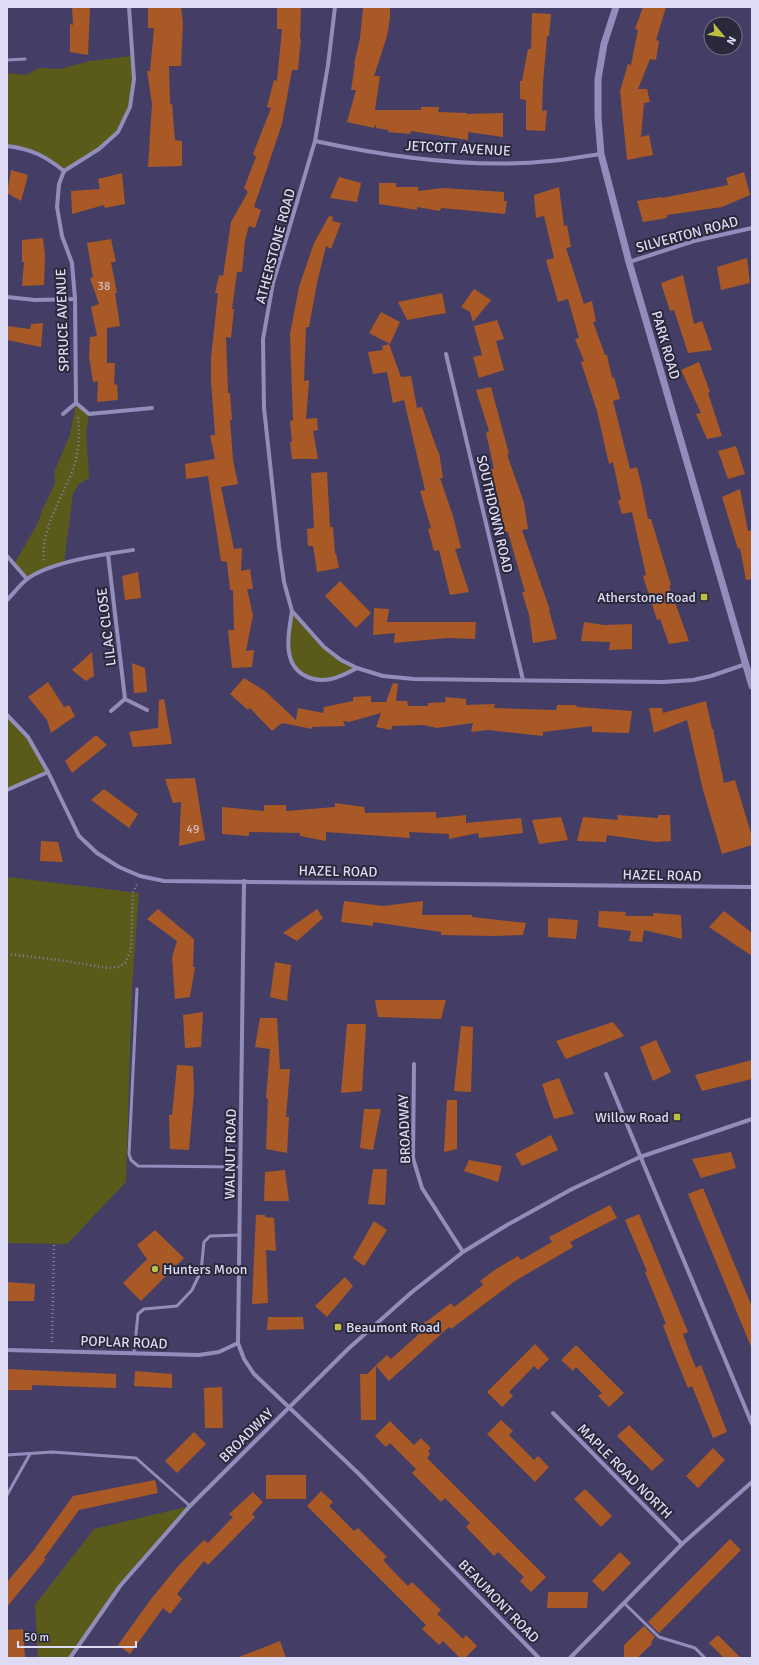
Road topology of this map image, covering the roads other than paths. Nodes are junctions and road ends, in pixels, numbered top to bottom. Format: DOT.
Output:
graph roads {
  1 [pos="129,7"];
  2 [pos="335,7"];
  3 [pos="616,7"];
  4 [pos="25,59"];
  5 [pos="7,60"];
  6 [pos="315,141"];
  7 [pos="7,146"];
  8 [pos="601,154"];
  9 [pos="64,171"];
  10 [pos="752,228"];
  11 [pos="629,262"];
  12 [pos="7,296"];
  13 [pos="74,299"];
  14 [pos="446,354"];
  15 [pos="76,403"];
  16 [pos="152,408"];
  17 [pos="63,414"];
  18 [pos="133,550"];
  19 [pos="108,554"];
  20 [pos="7,556"];
  21 [pos="26,580"];
  22 [pos="7,600"];
  23 [pos="292,611"];
  24 [pos="746,664"];
  25 [pos="357,668"];
  26 [pos="523,680"];
  27 [pos="752,686"];
  28 [pos="125,699"];
  29 [pos="147,710"];
  30 [pos="111,711"];
  31 [pos="7,715"];
  32 [pos="48,772"];
  33 [pos="7,790"];
  34 [pos="244,881"];
  35 [pos="752,887"];
  36 [pos="137,989"];
  37 [pos="414,1064"];
  38 [pos="606,1074"];
  39 [pos="752,1119"];
  40 [pos="640,1157"];
  41 [pos="240,1167"];
  42 [pos="240,1235"];
  43 [pos="463,1252"];
  44 [pos="238,1343"];
  45 [pos="7,1350"];
  46 [pos="134,1353"];
  47 [pos="290,1408"];
  48 [pos="553,1413"];
  49 [pos="752,1424"];
  50 [pos="30,1454"];
  51 [pos="7,1455"];
  52 [pos="752,1482"];
  53 [pos="7,1495"];
  54 [pos="190,1506"];
  55 [pos="682,1544"];
  56 [pos="624,1603"];
  57 [pos="70,1658"];
  58 [pos="539,1658"];
  59 [pos="570,1658"];
  60 [pos="705,1658"];
  1 -- 9 [label="street"];
  2 -- 6 [label="street, ATHERSTONE ROAD"];
  3 -- 8 [label="street, PARK ROAD"];
  4 -- 5 [label="lane"];
  6 -- 8 [label="street, JETCOTT AVENUE"];
  6 -- 23 [label="street, ATHERSTONE ROAD"];
  7 -- 9 [label="street"];
  8 -- 11 [label="street, PARK ROAD"];
  9 -- 13 [label="street, SPRUCE AVENUE"];
  10 -- 11 [label="street, SILVERTON ROAD"];
  11 -- 24 [label="street, PARK ROAD"];
  12 -- 13 [label="street"];
  13 -- 15 [label="street, SPRUCE AVENUE"];
  14 -- 26 [label="street, SOUTHDOWN ROAD"];
  15 -- 16 [label="street"];
  15 -- 17 [label="street"];
  18 -- 19 [label="street"];
  19 -- 21 [label="street"];
  19 -- 28 [label="street, LILAC CLOSE"];
  20 -- 21 [label="street"];
  21 -- 22 [label="street"];
  23 -- 25 [label="street, ATHERSTONE ROAD"];
  23 -- 25 [label="street, ATHERSTONE ROAD"];
  24 -- 26 [label="street, ATHERSTONE ROAD"];
  24 -- 27 [label="street, PARK ROAD"];
  25 -- 26 [label="street, ATHERSTONE ROAD"];
  28 -- 29 [label="street"];
  28 -- 30 [label="street"];
  31 -- 32 [label="street, HAZEL ROAD"];
  32 -- 33 [label="street"];
  32 -- 34 [label="street, HAZEL ROAD"];
  34 -- 35 [label="street, HAZEL ROAD"];
  34 -- 41 [label="street, WALNUT ROAD"];
  36 -- 41 [label="lane"];
  37 -- 43 [label="street, BROADWAY"];
  38 -- 40 [label="street"];
  39 -- 40 [label="street, BROADWAY"];
  40 -- 43 [label="street, BROADWAY"];
  40 -- 49 [label="street"];
  41 -- 42 [label="street, WALNUT ROAD"];
  42 -- 44 [label="street, WALNUT ROAD"];
  42 -- 46 [label="lane"];
  43 -- 47 [label="street, BROADWAY"];
  44 -- 46 [label="street, POPLAR ROAD"];
  44 -- 47 [label="street, WALNUT ROAD"];
  45 -- 46 [label="street, POPLAR ROAD"];
  47 -- 54 [label="street, BROADWAY"];
  47 -- 58 [label="street, BEAUMONT ROAD"];
  48 -- 55 [label="street, MAPLE ROAD NORTH"];
  50 -- 51 [label="lane"];
  50 -- 53 [label="lane"];
  50 -- 54 [label="lane"];
  52 -- 55 [label="street"];
  54 -- 57 [label="street, BROADWAY"];
  55 -- 56 [label="street"];
  56 -- 59 [label="street"];
  56 -- 60 [label="lane"];
}
